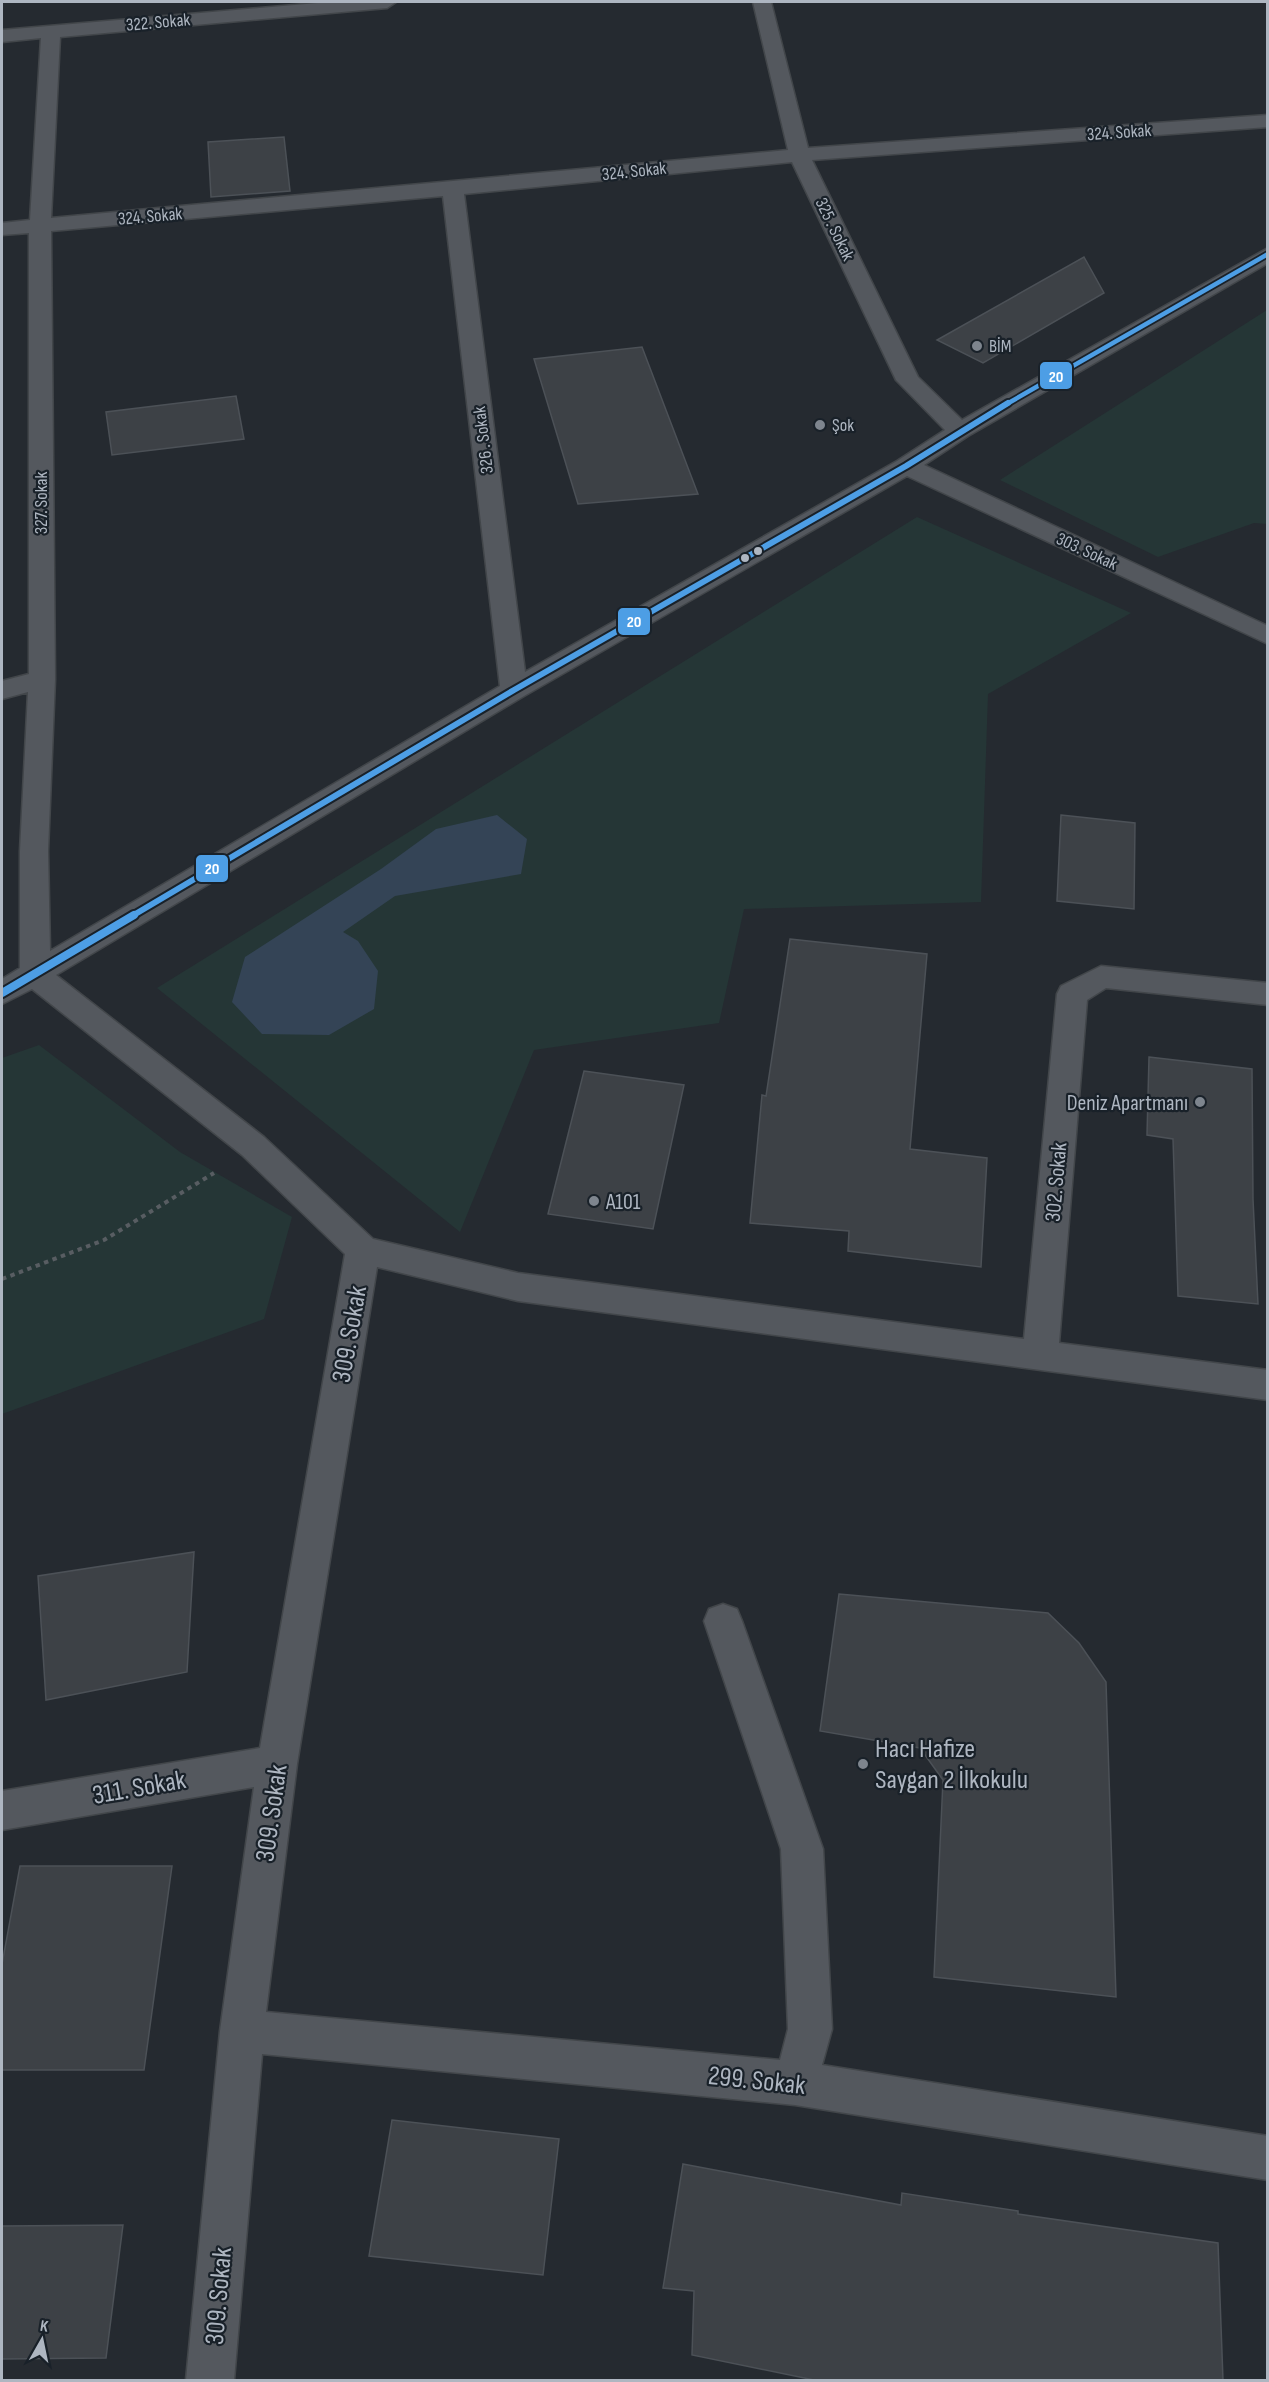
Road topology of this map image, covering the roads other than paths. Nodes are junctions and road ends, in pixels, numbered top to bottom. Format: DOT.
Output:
graph roads {
  1 [pos="387,2"];
  2 [pos="762,2"];
  3 [pos="51,31"];
  4 [pos="2,36"];
  5 [pos="1268,121"];
  6 [pos="799,155"];
  7 [pos="453,189"];
  8 [pos="40,226"];
  9 [pos="2,229"];
  10 [pos="1268,254"];
  11 [pos="960,431"];
  12 [pos="906,466"];
  13 [pos="1268,636"];
  14 [pos="42,679"];
  15 [pos="2,690"];
  16 [pos="514,690"];
  17 [pos="35,975"];
  18 [pos="2,993"];
  19 [pos="1268,994"];
  20 [pos="363,1250"];
  21 [pos="1040,1356"];
  22 [pos="1268,1384"];
  23 [pos="723,1621"];
  24 [pos="277,1764"];
  25 [pos="2,1810"];
  26 [pos="242,2031"];
  27 [pos="795,2083"];
  28 [pos="1268,2158"];
  29 [pos="210,2380"];
  1 -- 3 [label="street, 322. Sokak"];
  2 -- 6 [label="street, 325 . Sokak"];
  3 -- 4 [label="street, 322. Sokak"];
  3 -- 8 [label="street, 327. Sokak"];
  5 -- 6 [label="street, 324. Sokak"];
  6 -- 7 [label="street, 324. Sokak"];
  6 -- 11 [label="street, 325 . Sokak"];
  7 -- 8 [label="street, 324. Sokak"];
  7 -- 16 [label="street, 326 . Sokak"];
  8 -- 9 [label="street, 324. Sokak"];
  8 -- 14 [label="street, 327. Sokak"];
  10 -- 11 [label="street"];
  11 -- 12 [label="street"];
  12 -- 13 [label="street, 303. Sokak"];
  12 -- 16 [label="street"];
  14 -- 15 [label="street"];
  14 -- 17 [label="street, 327. Sokak"];
  16 -- 17 [label="street"];
  17 -- 18 [label="street"];
  17 -- 20 [label="street"];
  19 -- 21 [label="street, 302. Sokak"];
  20 -- 21 [label="street"];
  20 -- 24 [label="street, 309. Sokak"];
  21 -- 22 [label="street"];
  23 -- 27 [label="street"];
  24 -- 25 [label="street, 311. Sokak"];
  24 -- 26 [label="street, 309. Sokak"];
  26 -- 27 [label="street, 299. Sokak"];
  26 -- 29 [label="street, 309. Sokak"];
  27 -- 28 [label="street, 299. Sokak"];
}
